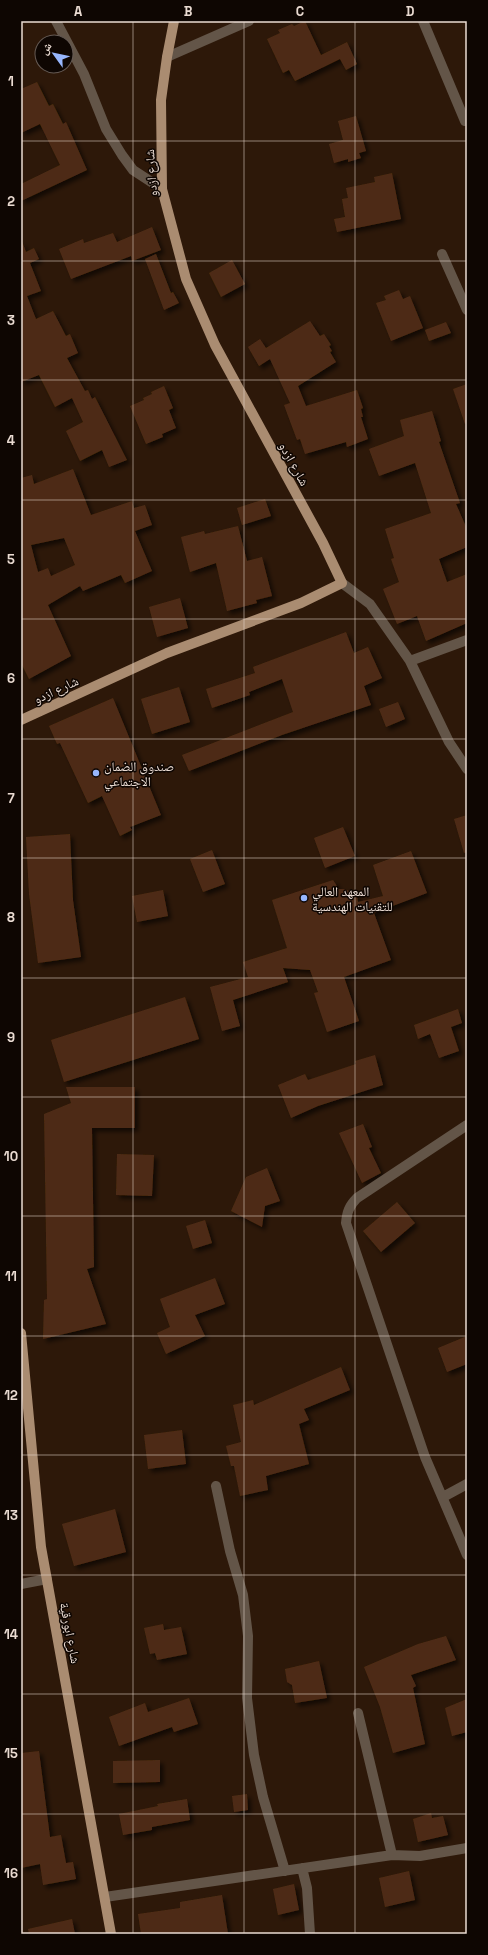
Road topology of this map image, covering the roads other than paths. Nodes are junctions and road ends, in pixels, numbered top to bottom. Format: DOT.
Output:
graph roads {
  1 [pos="56,21"];
  2 [pos="174,21"];
  3 [pos="249,21"];
  4 [pos="423,21"];
  5 [pos="166,57"];
  6 [pos="465,122"];
  7 [pos="162,189"];
  8 [pos="442,254"];
  9 [pos="467,310"];
  10 [pos="342,583"];
  11 [pos="467,640"];
  12 [pos="410,661"];
  13 [pos="21,720"];
  14 [pos="467,769"];
  15 [pos="467,1125"];
  16 [pos="21,1333"];
  17 [pos="467,1484"];
  18 [pos="216,1486"];
  19 [pos="443,1497"];
  20 [pos="467,1555"];
  21 [pos="47,1579"];
  22 [pos="21,1584"];
  23 [pos="358,1713"];
  24 [pos="467,1848"];
  25 [pos="392,1855"];
  26 [pos="302,1868"];
  27 [pos="285,1871"];
  28 [pos="104,1897"];
  29 [pos="111,1934"];
  30 [pos="310,1934"];
  1 -- 7 [label="street"];
  2 -- 5 [label="main road, شارع ازدو"];
  3 -- 5 [label="street"];
  4 -- 6 [label="street"];
  5 -- 7 [label="main road, شارع ازدو"];
  7 -- 10 [label="main road, شارع ازدو"];
  8 -- 9 [label="street"];
  10 -- 12 [label="street"];
  10 -- 13 [label="main road, شارع ازدو"];
  11 -- 12 [label="street"];
  12 -- 14 [label="street"];
  15 -- 19 [label="street"];
  16 -- 21 [label="main road, شارع ابورقية"];
  17 -- 19 [label="street"];
  18 -- 27 [label="street"];
  19 -- 20 [label="street"];
  21 -- 22 [label="street"];
  21 -- 28 [label="main road, شارع ابورقية"];
  23 -- 25 [label="street"];
  24 -- 25 [label="street"];
  25 -- 26 [label="street"];
  26 -- 27 [label="street"];
  26 -- 30 [label="street"];
  27 -- 28 [label="street"];
  28 -- 29 [label="main road, شارع ابورقية"];
}
